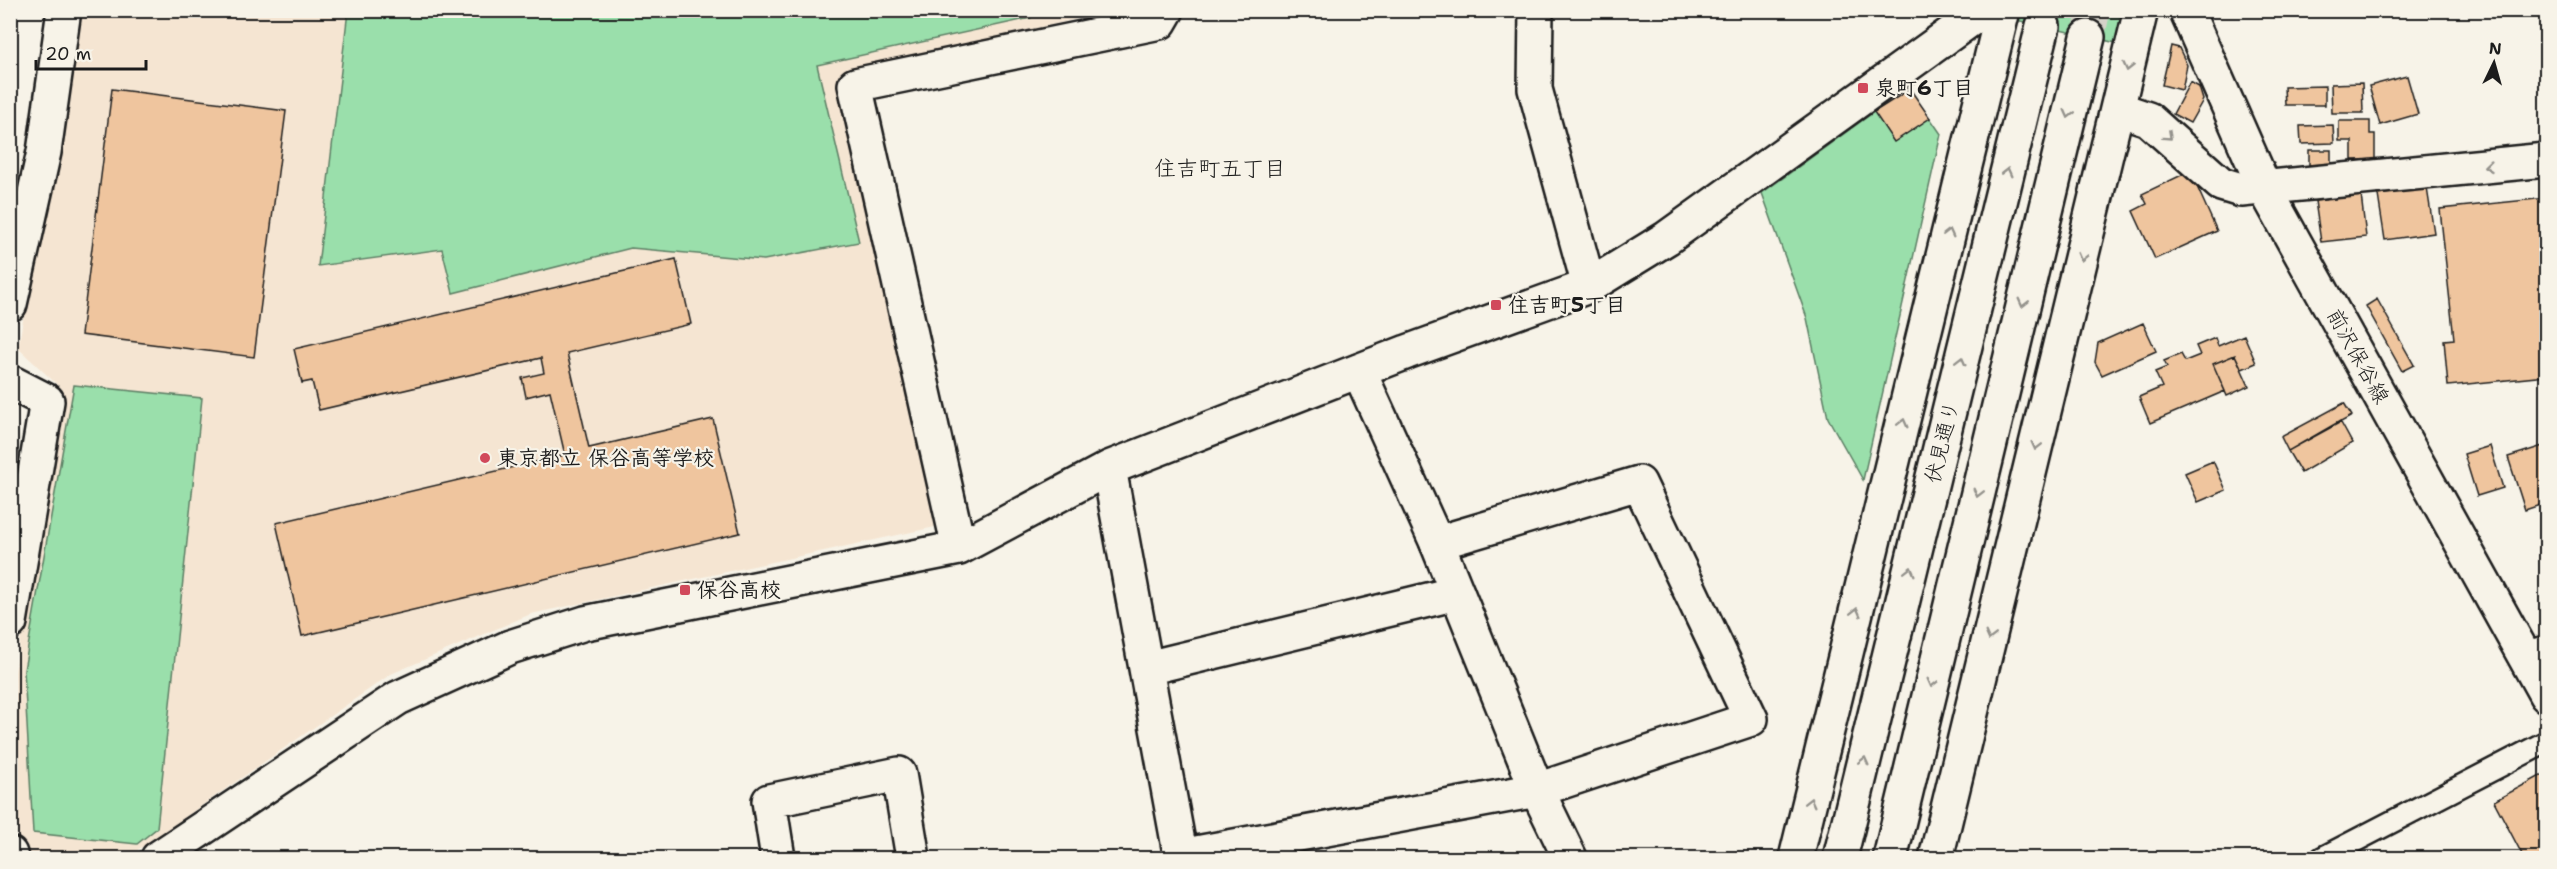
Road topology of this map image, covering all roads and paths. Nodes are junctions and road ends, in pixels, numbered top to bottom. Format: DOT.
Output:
graph roads {
  1 [pos="64,10"];
  2 [pos="1167,10"];
  3 [pos="1536,10"];
  4 [pos="1998,10"];
  5 [pos="2003,10"];
  6 [pos="2141,10"];
  7 [pos="2186,10"];
  8 [pos="2043,26"];
  9 [pos="2088,37"];
  10 [pos="2118,109"];
  11 [pos="2547,160"];
  12 [pos="2265,189"];
  13 [pos="1589,286"];
  14 [pos="10,304"];
  15 [pos="1359,371"];
  16 [pos="10,382"];
  17 [pos="1108,468"];
  18 [pos="1437,543"];
  19 [pos="959,548"];
  20 [pos="1457,593"];
  21 [pos="11,621"];
  22 [pos="2535,650"];
  23 [pos="1147,668"];
  24 [pos="2547,695"];
  25 [pos="2547,742"];
  26 [pos="1537,790"];
  27 [pos="1180,857"];
  28 [pos="159,858"];
  29 [pos="778,858"];
  30 [pos="913,858"];
  31 [pos="1570,858"];
  32 [pos="1796,858"];
  33 [pos="1840,858"];
  34 [pos="1890,858"];
  35 [pos="1936,858"];
  36 [pos="2322,858"];
  1 -- 14 [label="street"];
  2 -- 19 [label="street"];
  3 -- 13 [label="street"];
  4 -- 13 [label="street"];
  32 -- 5 [label="street, one-way"];
  6 -- 10 [label="street, one-way"];
  7 -- 12 [label="street, 前沢保谷線"];
  33 -- 8 [label="street, 伏見通り, one-way"];
  9 -- 34 [label="street, one-way"];
  10 -- 12 [label="street, one-way"];
  10 -- 35 [label="street, one-way"];
  11 -- 12 [label="street, one-way"];
  12 -- 22 [label="street, 前沢保谷線"];
  13 -- 15 [label="street"];
  15 -- 17 [label="street"];
  15 -- 18 [label="street"];
  16 -- 21 [label="street"];
  17 -- 19 [label="street"];
  17 -- 23 [label="street"];
  18 -- 20 [label="street"];
  18 -- 26 [label="street"];
  19 -- 28 [label="street"];
  20 -- 23 [label="street"];
  20 -- 26 [label="street"];
  22 -- 24 [label="street, 前沢保谷線"];
  23 -- 27 [label="street"];
  25 -- 36 [label="lane"];
  26 -- 27 [label="street"];
  26 -- 31 [label="street"];
  29 -- 30 [label="street"];
}
